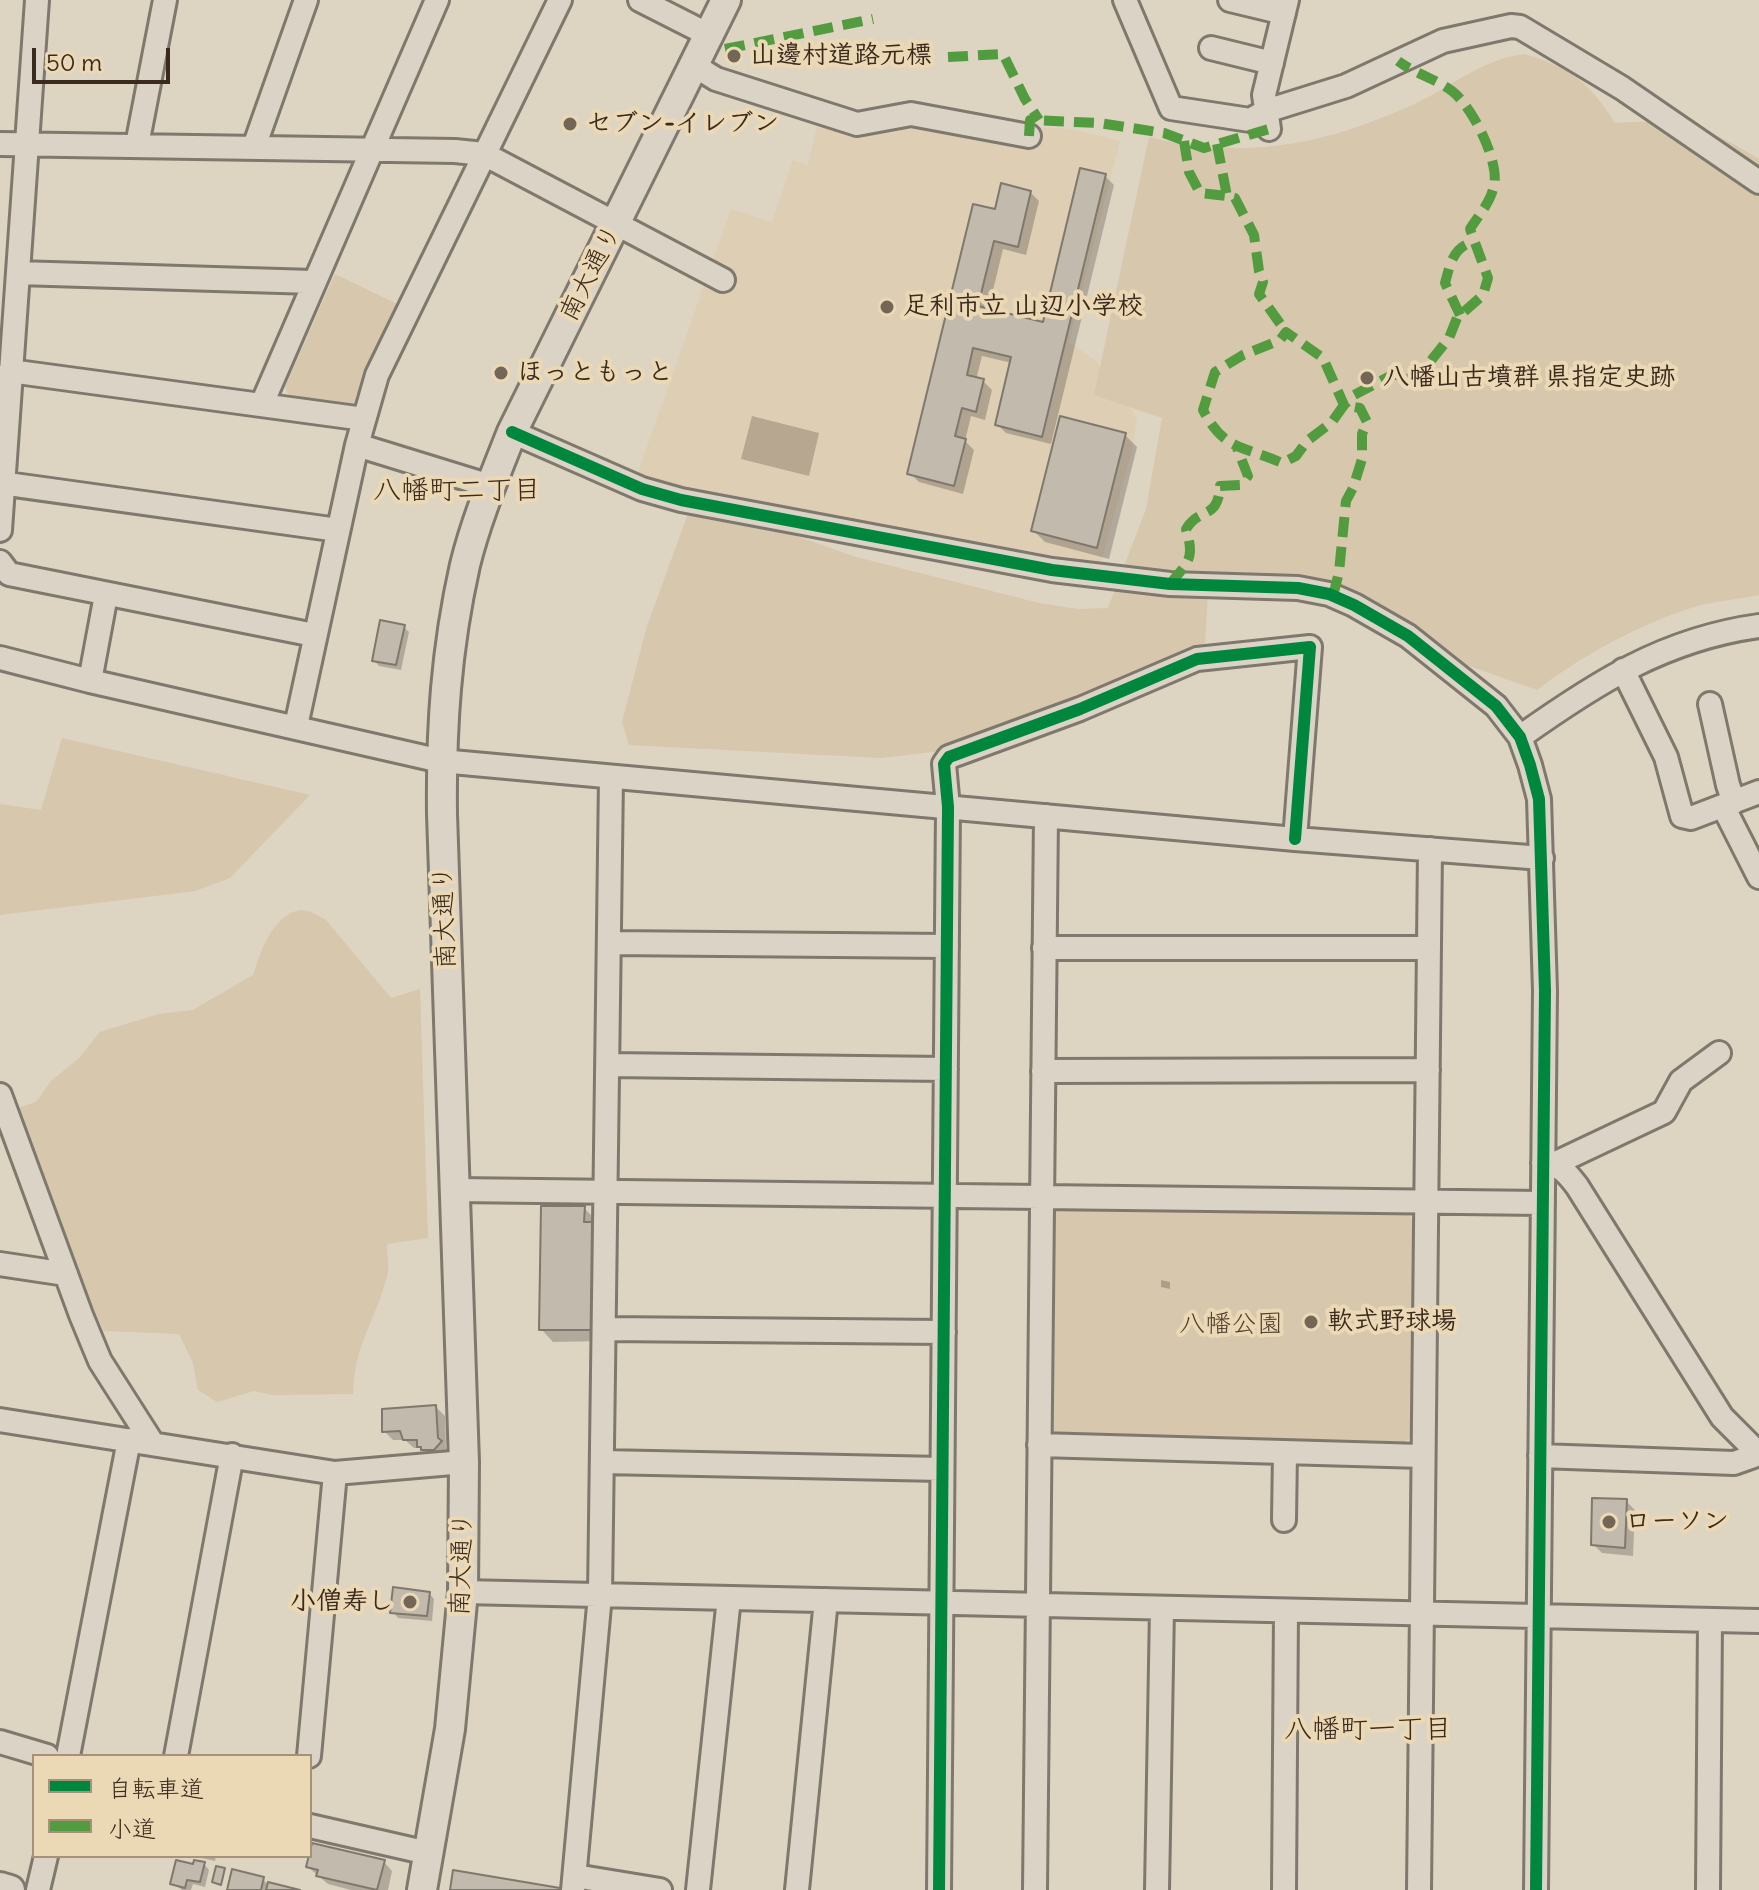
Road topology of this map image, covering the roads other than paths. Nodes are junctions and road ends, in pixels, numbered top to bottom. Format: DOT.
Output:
graph roads {
  1 [pos="37,0"];
  2 [pos="165,0"];
  3 [pos="306,0"];
  4 [pos="437,0"];
  5 [pos="560,0"];
  6 [pos="640,0"];
  7 [pos="726,0"];
  8 [pos="1125,0"];
  9 [pos="1230,0"];
  10 [pos="1285,6"];
  11 [pos="709,35"];
  12 [pos="1211,48"];
  13 [pos="1272,63"];
  14 [pos="695,66"];
  15 [pos="1267,120"];
  16 [pos="1029,136"];
  17 [pos="0,144"];
  18 [pos="26,145"];
  19 [pos="137,145"];
  20 [pos="254,147"];
  21 [pos="372,149"];
  22 [pos="484,154"];
  23 [pos="1759,182"];
  24 [pos="615,224"];
  25 [pos="18,273"];
  26 [pos="716,276"];
  27 [pos="313,282"];
  28 [pos="10,371"];
  29 [pos="4,401"];
  30 [pos="262,404"];
  31 [pos="364,419"];
  32 [pos="512,432"];
  33 [pos="357,445"];
  34 [pos="1,484"];
  35 [pos="490,486"];
  36 [pos="0,530"];
  37 [pos="338,530"];
  38 [pos="0,562"];
  39 [pos="106,595"];
  40 [pos="1759,626"];
  41 [pos="314,635"];
  42 [pos="0,658"];
  43 [pos="1623,670"];
  44 [pos="90,681"];
  45 [pos="1710,704"];
  46 [pos="296,726"];
  47 [pos="1520,737"];
  48 [pos="441,761"];
  49 [pos="611,778"];
  50 [pos="1759,792"];
  51 [pos="1729,804"];
  52 [pos="948,807"];
  53 [pos="1046,816"];
  54 [pos="1295,839"];
  55 [pos="1430,849"];
  56 [pos="1542,858"];
  57 [pos="1759,877"];
  58 [pos="609,943"];
  59 [pos="947,946"];
  60 [pos="1044,948"];
  61 [pos="1429,948"];
  62 [pos="1719,1053"];
  63 [pos="608,1065"];
  64 [pos="946,1069"];
  65 [pos="1428,1070"];
  66 [pos="1043,1071"];
  67 [pos="0,1095"];
  68 [pos="1548,1164"];
  69 [pos="455,1190"];
  70 [pos="607,1192"];
  71 [pos="945,1196"];
  72 [pos="1042,1197"];
  73 [pos="1426,1201"];
  74 [pos="1543,1203"];
  75 [pos="0,1264"];
  76 [pos="66,1274"];
  77 [pos="605,1329"];
  78 [pos="944,1332"];
  79 [pos="0,1420"];
  80 [pos="129,1440"];
  81 [pos="153,1444"];
  82 [pos="1039,1445"];
  83 [pos="1285,1452"];
  84 [pos="232,1455"];
  85 [pos="1423,1456"];
  86 [pos="1540,1456"];
  87 [pos="464,1462"];
  88 [pos="603,1462"];
  89 [pos="942,1469"];
  90 [pos="335,1473"];
  91 [pos="1284,1520"];
  92 [pos="463,1592"];
  93 [pos="600,1595"];
  94 [pos="729,1598"];
  95 [pos="826,1600"];
  96 [pos="941,1603"];
  97 [pos="1037,1605"];
  98 [pos="1162,1608"];
  99 [pos="1286,1611"];
  100 [pos="1422,1613"];
  101 [pos="1539,1616"];
  102 [pos="1710,1620"];
  103 [pos="1759,1621"];
  104 [pos="0,1742"];
  105 [pos="40,1754"];
  106 [pos="68,1754"];
  107 [pos="176,1754"];
  108 [pos="309,1754"];
  109 [pos="312,1826"];
  110 [pos="428,1853"];
  111 [pos="46,1858"];
  112 [pos="574,1883"];
  113 [pos="0,1887"];
  114 [pos="10,1890"];
  115 [pos="38,1890"];
  116 [pos="422,1890"];
  117 [pos="660,1890"];
  118 [pos="698,1890"];
  119 [pos="797,1890"];
  120 [pos="939,1890"];
  121 [pos="1035,1890"];
  122 [pos="1157,1890"];
  123 [pos="1284,1890"];
  124 [pos="1419,1890"];
  125 [pos="1536,1890"];
  126 [pos="1708,1890"];
  1 -- 18 [label="street"];
  2 -- 19 [label="street"];
  3 -- 20 [label="street"];
  4 -- 21 [label="street"];
  5 -- 22 [label="street"];
  6 -- 11 [label="street"];
  7 -- 11 [label="main road, 南大通り"];
  8 -- 15 [label="street"];
  9 -- 10 [label="street"];
  10 -- 13 [label="street"];
  11 -- 14 [label="main road, 南大通り"];
  12 -- 13 [label="street"];
  13 -- 15 [label="street"];
  14 -- 16 [label="street"];
  14 -- 24 [label="main road, 南大通り"];
  15 -- 23 [label="street"];
  17 -- 18 [label="street"];
  18 -- 19 [label="street"];
  18 -- 25 [label="street"];
  19 -- 20 [label="street"];
  20 -- 21 [label="street"];
  21 -- 22 [label="street"];
  21 -- 27 [label="street"];
  22 -- 24 [label="street"];
  22 -- 31 [label="street"];
  24 -- 26 [label="street"];
  24 -- 32 [label="main road, 南大通り"];
  25 -- 27 [label="street"];
  25 -- 28 [label="street"];
  27 -- 30 [label="street"];
  28 -- 29 [label="street"];
  28 -- 30 [label="street"];
  29 -- 34 [label="street"];
  30 -- 31 [label="street"];
  31 -- 33 [label="street"];
  32 -- 35 [label="main road, 南大通り"];
  32 -- 47 [label="street"];
  33 -- 35 [label="street"];
  33 -- 37 [label="street"];
  34 -- 36 [label="street"];
  34 -- 37 [label="street"];
  35 -- 48 [label="main road, 南大通り"];
  37 -- 41 [label="street"];
  38 -- 39 [label="street"];
  39 -- 41 [label="street"];
  39 -- 44 [label="street"];
  40 -- 43 [label="street"];
  41 -- 46 [label="street"];
  42 -- 44 [label="street"];
  43 -- 47 [label="street"];
  43 -- 51 [label="street"];
  44 -- 46 [label="street"];
  45 -- 51 [label="street"];
  46 -- 48 [label="street"];
  47 -- 56 [label="street"];
  48 -- 49 [label="street"];
  48 -- 69 [label="main road, 南大通り"];
  49 -- 52 [label="street"];
  49 -- 58 [label="street"];
  50 -- 51 [label="street"];
  51 -- 57 [label="street"];
  52 -- 53 [label="street"];
  52 -- 54 [label="street"];
  52 -- 59 [label="street"];
  53 -- 54 [label="street"];
  53 -- 60 [label="street"];
  54 -- 55 [label="street"];
  55 -- 56 [label="street"];
  55 -- 61 [label="street"];
  56 -- 68 [label="street"];
  58 -- 59 [label="street"];
  58 -- 63 [label="street"];
  59 -- 64 [label="street"];
  60 -- 61 [label="street"];
  60 -- 66 [label="street"];
  61 -- 65 [label="street"];
  62 -- 68 [label="street"];
  63 -- 64 [label="street"];
  63 -- 70 [label="street"];
  64 -- 71 [label="street"];
  65 -- 66 [label="street"];
  65 -- 73 [label="street"];
  66 -- 72 [label="street"];
  67 -- 76 [label="street"];
  68 -- 74 [label="street"];
  68 -- 86 [label="street"];
  69 -- 70 [label="street"];
  69 -- 87 [label="main road, 南大通り"];
  70 -- 71 [label="street"];
  70 -- 77 [label="street"];
  71 -- 72 [label="street"];
  71 -- 78 [label="street"];
  72 -- 73 [label="street"];
  72 -- 82 [label="street"];
  73 -- 74 [label="street"];
  73 -- 85 [label="street"];
  74 -- 86 [label="street"];
  75 -- 76 [label="street"];
  76 -- 81 [label="street"];
  77 -- 78 [label="street"];
  77 -- 88 [label="street"];
  78 -- 89 [label="street"];
  79 -- 80 [label="street"];
  80 -- 81 [label="street"];
  80 -- 106 [label="street"];
  81 -- 84 [label="street"];
  82 -- 83 [label="street"];
  82 -- 97 [label="street"];
  83 -- 85 [label="street"];
  83 -- 91 [label="street"];
  84 -- 90 [label="street"];
  84 -- 107 [label="street"];
  85 -- 100 [label="street"];
  86 -- 101 [label="street"];
  87 -- 90 [label="street"];
  87 -- 92 [label="main road, 南大通り"];
  88 -- 89 [label="street"];
  88 -- 93 [label="street"];
  89 -- 96 [label="street"];
  90 -- 108 [label="street"];
  92 -- 93 [label="street"];
  92 -- 110 [label="main road, 南大通り"];
  93 -- 94 [label="street"];
  93 -- 112 [label="street"];
  94 -- 95 [label="street"];
  94 -- 118 [label="street"];
  95 -- 96 [label="street"];
  95 -- 119 [label="street"];
  96 -- 97 [label="street"];
  96 -- 120 [label="street"];
  97 -- 98 [label="street"];
  97 -- 121 [label="street"];
  98 -- 99 [label="street"];
  98 -- 122 [label="street"];
  99 -- 100 [label="street"];
  99 -- 123 [label="street"];
  100 -- 101 [label="street"];
  100 -- 124 [label="street"];
  101 -- 102 [label="street"];
  101 -- 125 [label="street"];
  102 -- 103 [label="street"];
  102 -- 126 [label="street"];
  104 -- 105 [label="street"];
  109 -- 110 [label="street"];
  110 -- 116 [label="main road, 南大通り"];
  111 -- 115 [label="street"];
  112 -- 117 [label="street"];
  113 -- 114 [label="main road"];
}
